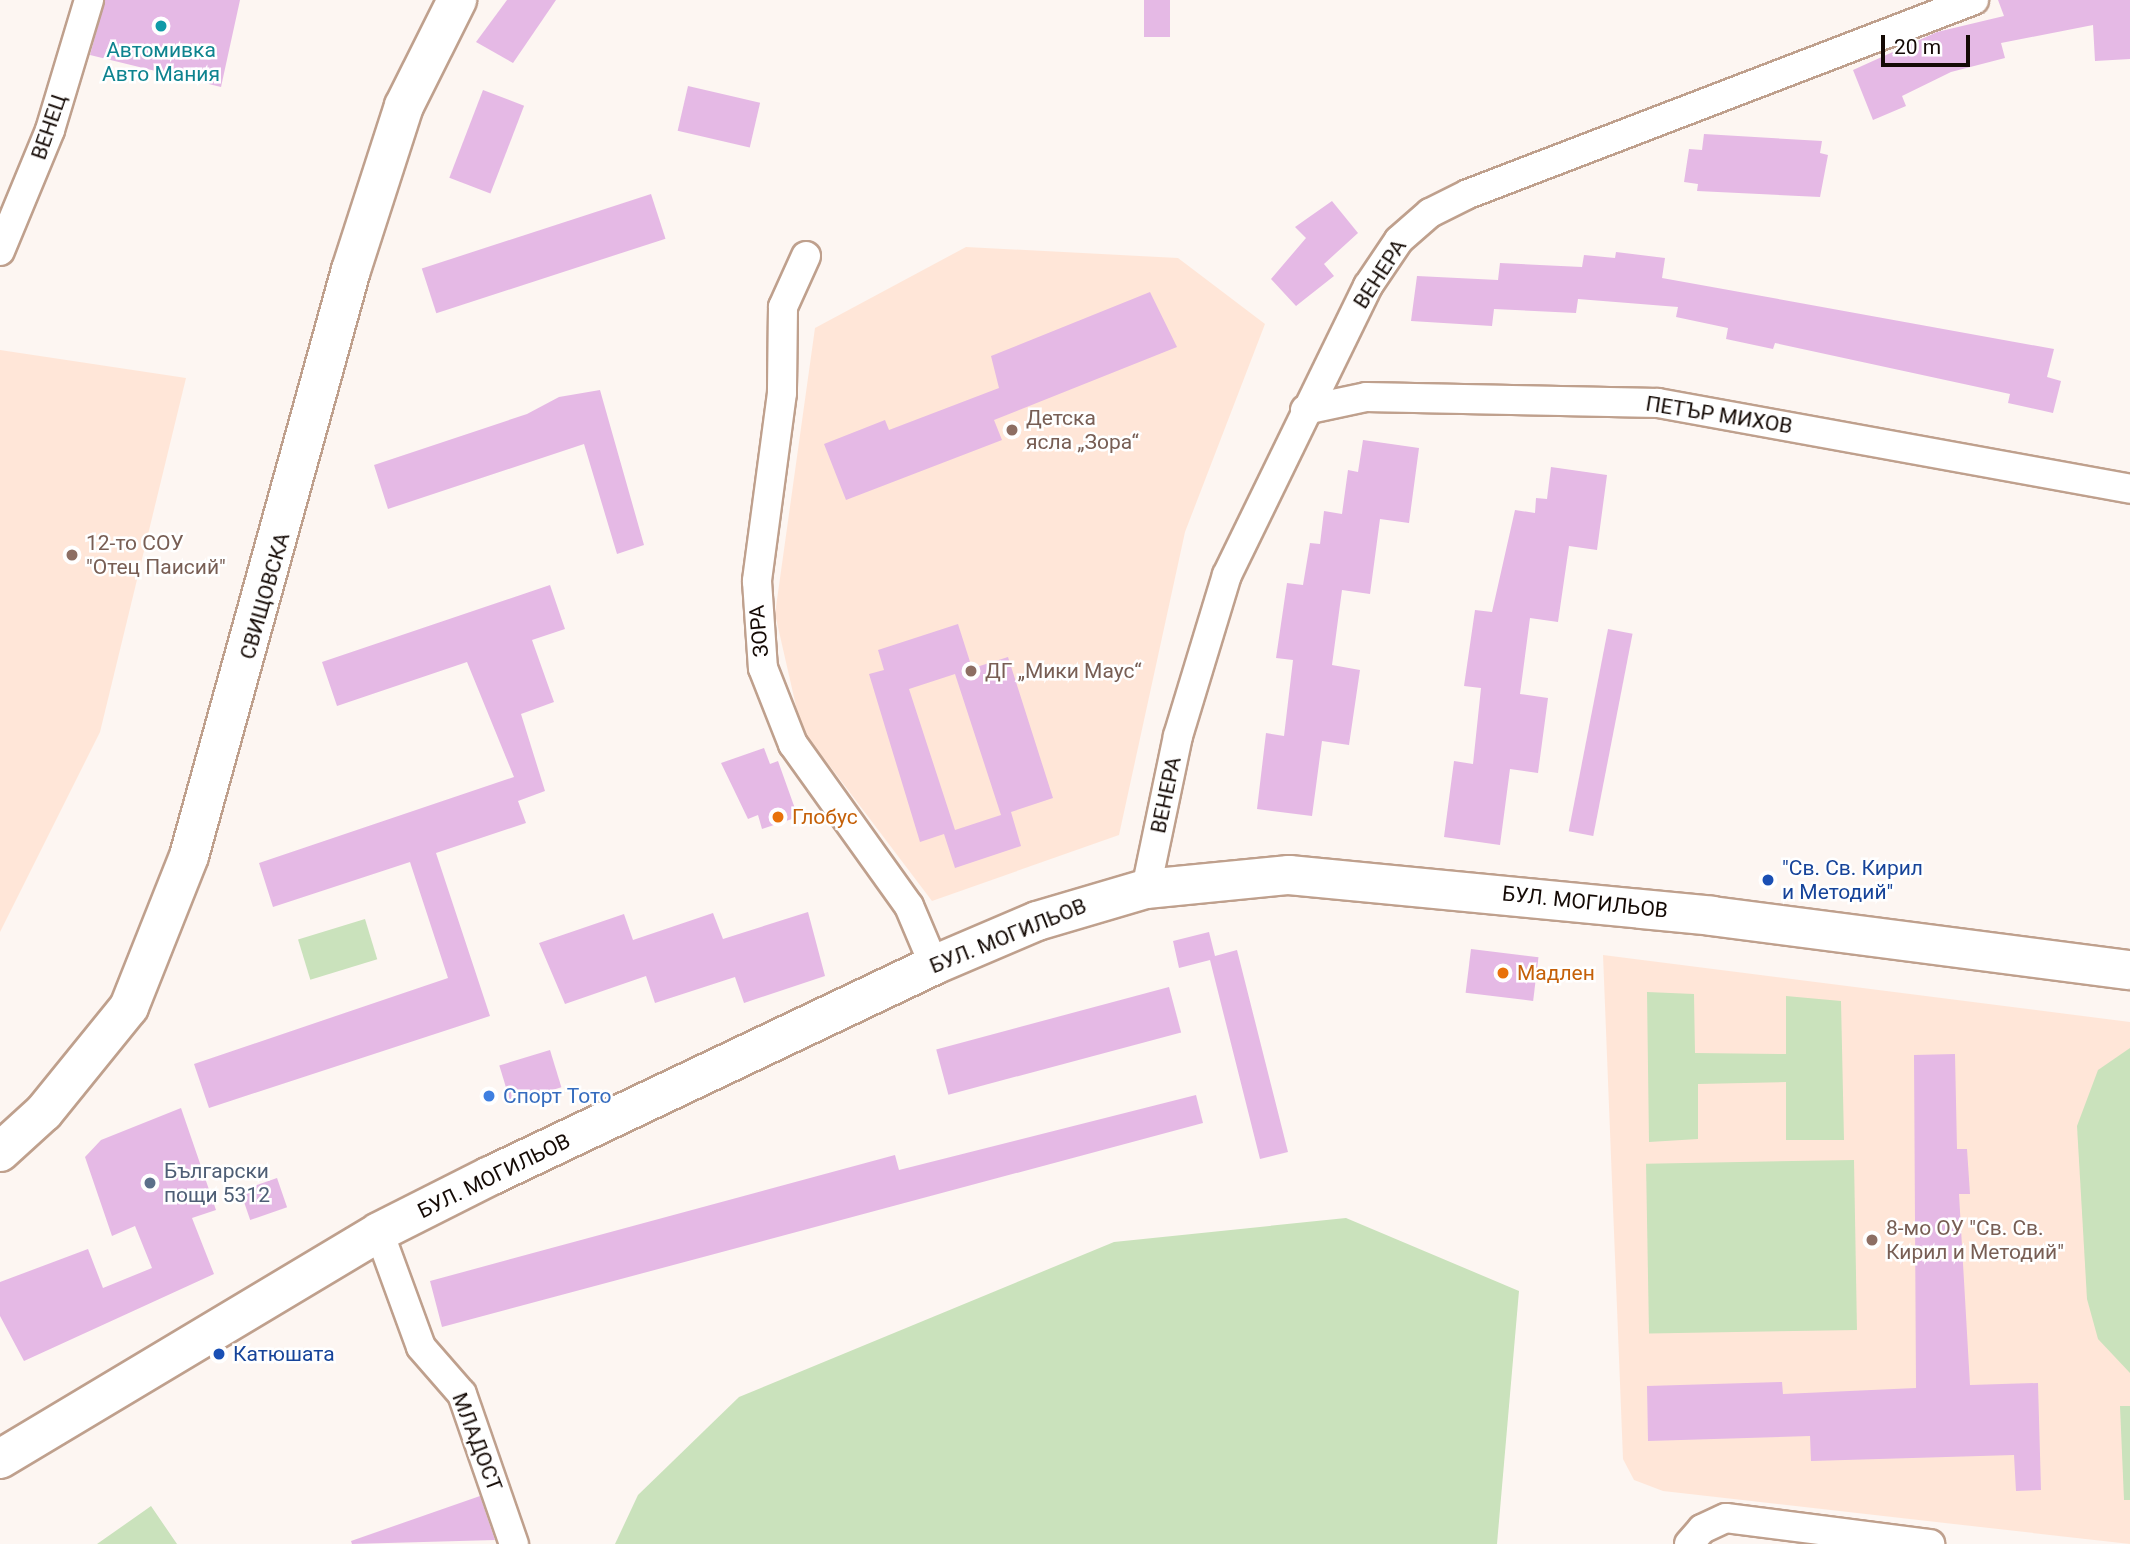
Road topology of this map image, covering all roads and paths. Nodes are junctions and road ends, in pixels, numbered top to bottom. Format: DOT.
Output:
graph roads {
  1 [pos="89,0"];
  2 [pos="457,0"];
  3 [pos="1974,0"];
  4 [pos="0,251"];
  5 [pos="806,256"];
  6 [pos="1305,410"];
  7 [pos="2130,489"];
  8 [pos="1146,889"];
  9 [pos="934,965"];
  10 [pos="2130,970"];
  11 [pos="0,1152"];
  12 [pos="379,1232"];
  13 [pos="0,1459"];
  14 [pos="514,1544"];
  15 [pos="1689,1544"];
  16 [pos="1930,1544"];
  1 -- 4 [label="street, ВЕНЕЦ"];
  2 -- 11 [label="street, СВИЩОВСКА"];
  3 -- 6 [label="street, ВЕНЕРА"];
  5 -- 9 [label="street, ЗОРА"];
  6 -- 7 [label="street, ПЕТЪР МИХОВ"];
  6 -- 8 [label="street, ВЕНЕРА"];
  8 -- 9 [label="street, БУЛ. МОГИЛЬОВ"];
  8 -- 10 [label="street, БУЛ. МОГИЛЬОВ"];
  9 -- 12 [label="street, БУЛ. МОГИЛЬОВ"];
  12 -- 13 [label="street, БУЛ. МОГИЛЬОВ"];
  12 -- 14 [label="street, МЛАДОСТ"];
  15 -- 16 [label="street"];
}
